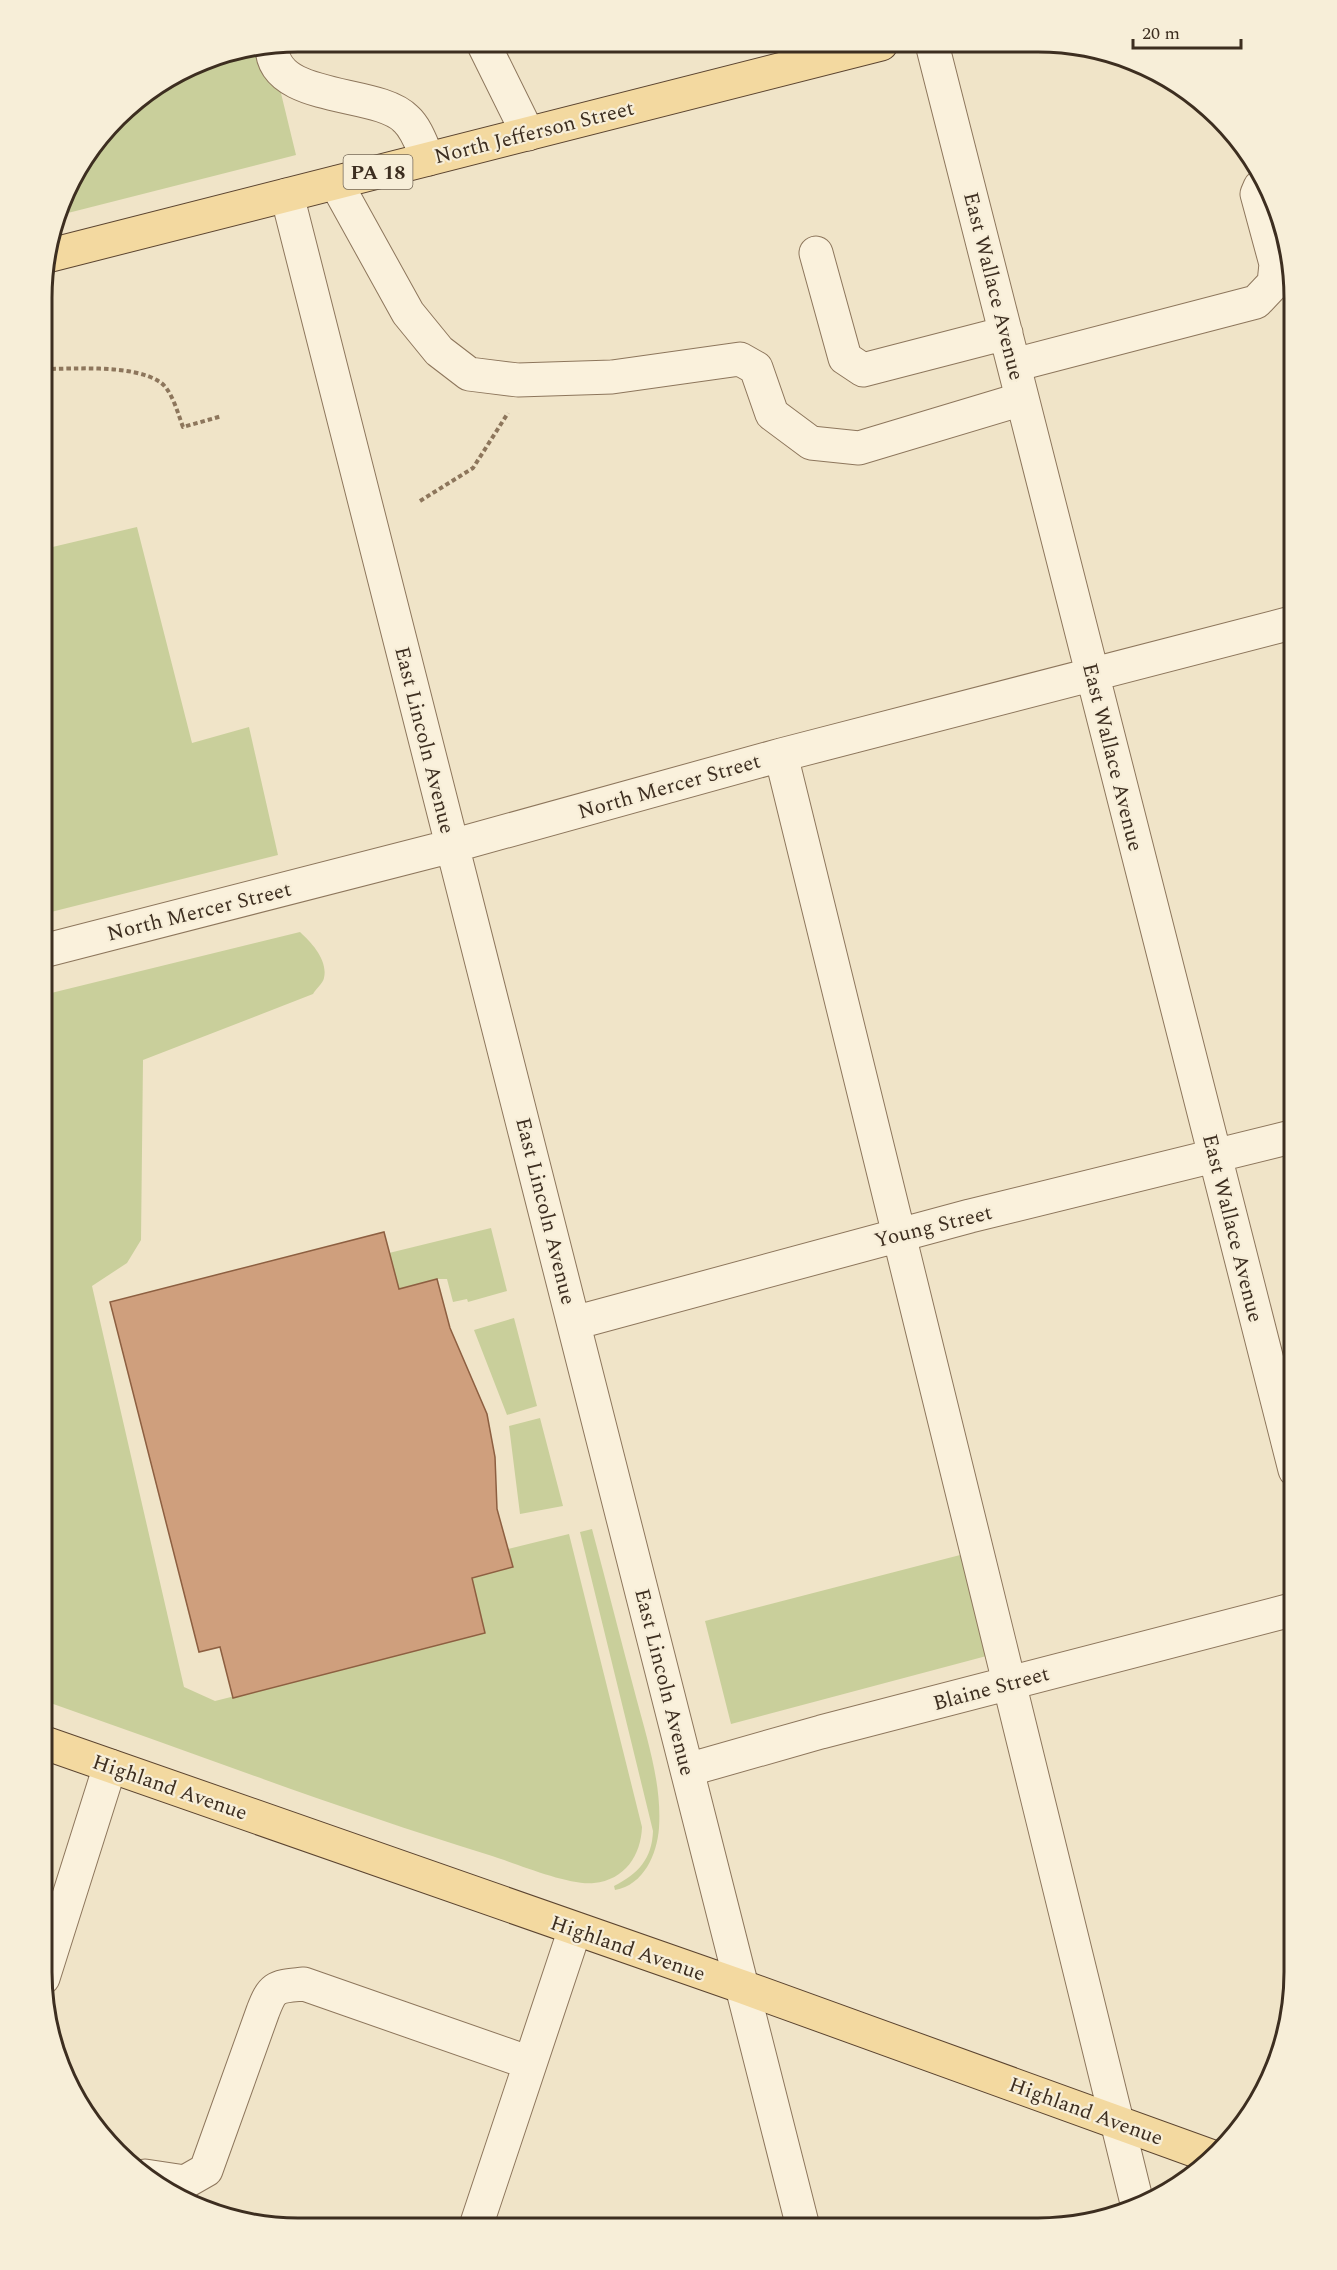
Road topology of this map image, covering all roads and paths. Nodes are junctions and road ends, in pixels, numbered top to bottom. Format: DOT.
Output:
graph roads {
  1 [pos="487,52"];
  2 [pos="850,52"];
  3 [pos="934,52"];
  4 [pos="272,54"];
  5 [pos="528,134"];
  6 [pos="428,159"];
  7 [pos="336,183"];
  8 [pos="1259,190"];
  9 [pos="287,195"];
  10 [pos="57,254"];
  11 [pos="816,254"];
  12 [pos="1281,259"];
  13 [pos="1282,263"];
  14 [pos="1006,333"];
  15 [pos="1014,365"];
  16 [pos="52,369"];
  17 [pos="534,379"];
  18 [pos="1022,399"];
  19 [pos="222,416"];
  20 [pos="420,501"];
  21 [pos="1284,625"];
  22 [pos="1092,674"];
  23 [pos="781,754"];
  24 [pos="452,846"];
  25 [pos="52,949"];
  26 [pos="1284,1139"];
  27 [pos="1215,1158"];
  28 [pos="900,1234"];
  29 [pos="574,1323"];
  30 [pos="1284,1427"];
  31 [pos="1284,1612"];
  32 [pos="1009,1684"];
  33 [pos="52,1746"];
  34 [pos="110,1766"];
  35 [pos="687,1770"];
  36 [pos="575,1929"];
  37 [pos="52,1949"];
  38 [pos="742,1988"];
  39 [pos="530,2063"];
  40 [pos="1116,2121"];
  41 [pos="1204,2153"];
  42 [pos="168,2179"];
  43 [pos="1136,2197"];
  44 [pos="479,2218"];
  45 [pos="802,2218"];
  1 -- 5 [label="street"];
  2 -- 5 [label="main road, North Jefferson Street / PA 18"];
  3 -- 14 [label="street, East Wallace Avenue"];
  4 -- 6 [label="street"];
  5 -- 6 [label="main road, North Jefferson Street / PA 18"];
  6 -- 7 [label="main road, North Jefferson Street / PA 18"];
  7 -- 9 [label="main road, North Jefferson Street / PA 18"];
  7 -- 17 [label="street"];
  8 -- 12 [label="street"];
  9 -- 10 [label="main road, North Jefferson Street / PA 18"];
  9 -- 24 [label="street, East Lincoln Avenue"];
  11 -- 14 [label="street"];
  13 -- 15 [label="street"];
  14 -- 15 [label="street, East Wallace Avenue"];
  15 -- 18 [label="street, East Wallace Avenue"];
  16 -- 19 [label="path"];
  17 -- 18 [label="street"];
  17 -- 20 [label="path"];
  18 -- 22 [label="street, East Wallace Avenue"];
  21 -- 22 [label="street, North Mercer Street"];
  22 -- 23 [label="street, North Mercer Street"];
  22 -- 27 [label="street, East Wallace Avenue"];
  23 -- 24 [label="street, North Mercer Street"];
  23 -- 28 [label="street"];
  24 -- 25 [label="street, North Mercer Street"];
  24 -- 29 [label="street, East Lincoln Avenue"];
  26 -- 27 [label="street, Young Street"];
  27 -- 28 [label="street, Young Street"];
  27 -- 30 [label="street, East Wallace Avenue"];
  28 -- 29 [label="street, Young Street"];
  28 -- 32 [label="street"];
  29 -- 35 [label="street, East Lincoln Avenue"];
  31 -- 32 [label="street, Blaine Street"];
  32 -- 35 [label="street, Blaine Street"];
  32 -- 40 [label="street"];
  33 -- 34 [label="main road, Highland Avenue"];
  34 -- 36 [label="main road, Highland Avenue"];
  34 -- 37 [label="street"];
  35 -- 38 [label="street, East Lincoln Avenue"];
  36 -- 38 [label="main road, Highland Avenue"];
  36 -- 39 [label="street"];
  38 -- 40 [label="main road, Highland Avenue"];
  38 -- 45 [label="street, East Lincoln Avenue"];
  39 -- 42 [label="street"];
  39 -- 44 [label="street"];
  40 -- 41 [label="main road, Highland Avenue"];
  40 -- 43 [label="street"];
}
